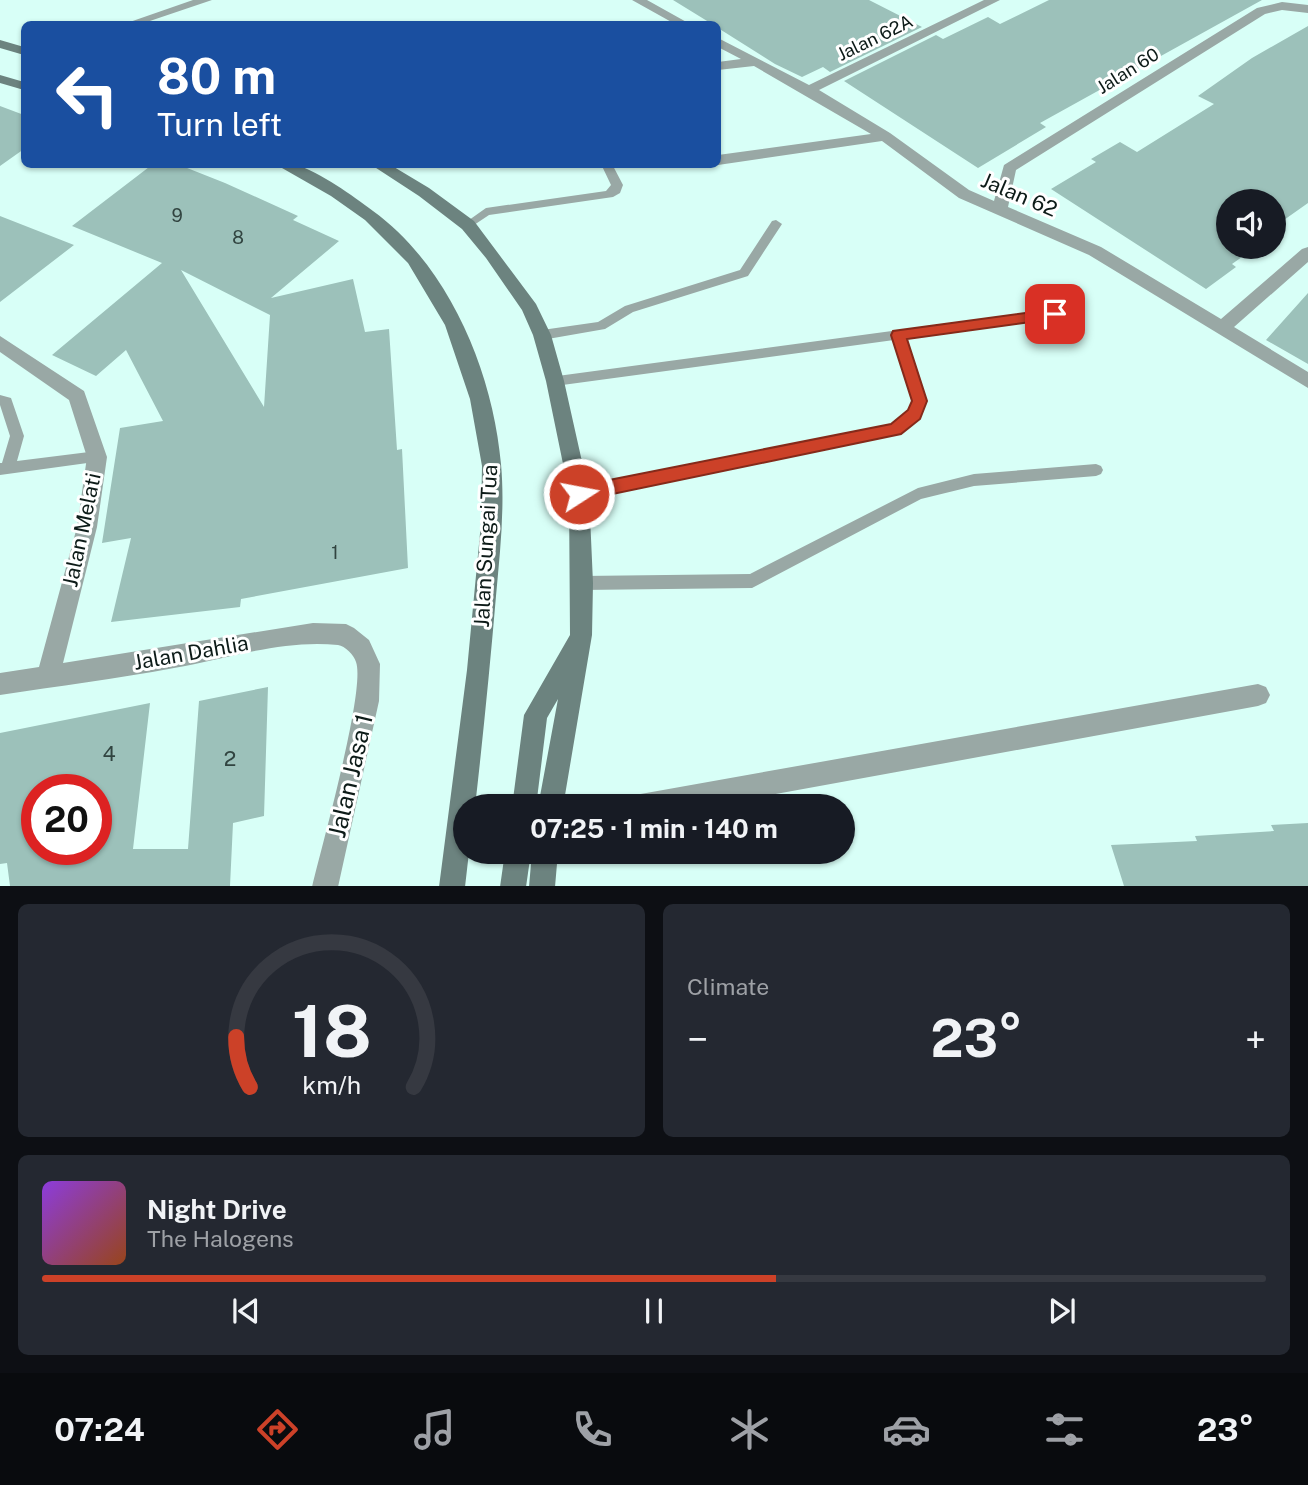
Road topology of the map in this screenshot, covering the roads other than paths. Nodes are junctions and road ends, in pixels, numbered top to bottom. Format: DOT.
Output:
graph roads {
  1 [pos="206,0"];
  2 [pos="638,0"];
  3 [pos="985,2"];
  4 [pos="1308,9"];
  5 [pos="140,21"];
  6 [pos="678,21"];
  7 [pos="0,44"];
  8 [pos="721,44"];
  9 [pos="21,50"];
  10 [pos="754,62"];
  11 [pos="721,66"];
  12 [pos="0,79"];
  13 [pos="21,85"];
  14 [pos="809,90"];
  15 [pos="885,136"];
  16 [pos="721,160"];
  17 [pos="290,168"];
  18 [pos="384,168"];
  19 [pos="608,168"];
  20 [pos="1000,208"];
  21 [pos="776,224"];
  22 [pos="468,225"];
  23 [pos="1308,253"];
  24 [pos="1055,314"];
  25 [pos="1221,329"];
  26 [pos="542,335"];
  27 [pos="898,335"];
  28 [pos="0,343"];
  29 [pos="555,381"];
  30 [pos="1308,381"];
  31 [pos="0,400"];
  32 [pos="97,457"];
  33 [pos="4,468"];
  34 [pos="1096,470"];
  35 [pos="579,494"];
  36 [pos="582,583"];
  37 [pos="581,635"];
  38 [pos="369,664"];
  39 [pos="48,676"];
  40 [pos="0,684"];
  41 [pos="1258,695"];
  42 [pos="526,794"];
  43 [pos="552,794"];
  44 [pos="707,794"];
  45 [pos="516,864"];
  46 [pos="544,864"];
  47 [pos="325,886"];
  48 [pos="452,886"];
  49 [pos="513,886"];
  50 [pos="542,886"];
  1 -- 5 [label="street"];
  2 -- 6 [label="street"];
  3 -- 14 [label="street, Jalan 62A"];
  4 -- 20 [label="street, Jalan 60"];
  7 -- 9 [label="main road"];
  8 -- 10 [label="street, Jalan 62"];
  10 -- 11 [label="street"];
  10 -- 14 [label="street, Jalan 62"];
  12 -- 13 [label="main road"];
  14 -- 15 [label="street, Jalan 62"];
  15 -- 16 [label="street"];
  15 -- 20 [label="street, Jalan 62"];
  17 -- 48 [label="main road, Jalan Sungai Tua"];
  18 -- 22 [label="main road"];
  19 -- 22 [label="lane"];
  20 -- 25 [label="street, Jalan 62"];
  21 -- 26 [label="lane"];
  22 -- 26 [label="main road"];
  23 -- 25 [label="street"];
  24 -- 27 [label="lane"];
  25 -- 30 [label="street, Jalan 62"];
  26 -- 29 [label="main road"];
  27 -- 29 [label="lane"];
  27 -- 35 [label="lane"];
  28 -- 32 [label="street, Jalan Melati"];
  29 -- 35 [label="main road"];
  31 -- 33 [label="lane"];
  32 -- 33 [label="lane"];
  32 -- 39 [label="street, Jalan Melati"];
  34 -- 36 [label="lane"];
  35 -- 36 [label="main road"];
  36 -- 37 [label="main road"];
  37 -- 42 [label="main road"];
  37 -- 43 [label="main road"];
  38 -- 39 [label="street, Jalan Dahlia"];
  38 -- 47 [label="street, Jalan Jasa 1"];
  39 -- 40 [label="street, Jalan Dahlia"];
  41 -- 44 [label="street"];
  45 -- 49 [label="main road"];
  46 -- 50 [label="main road"];
}
